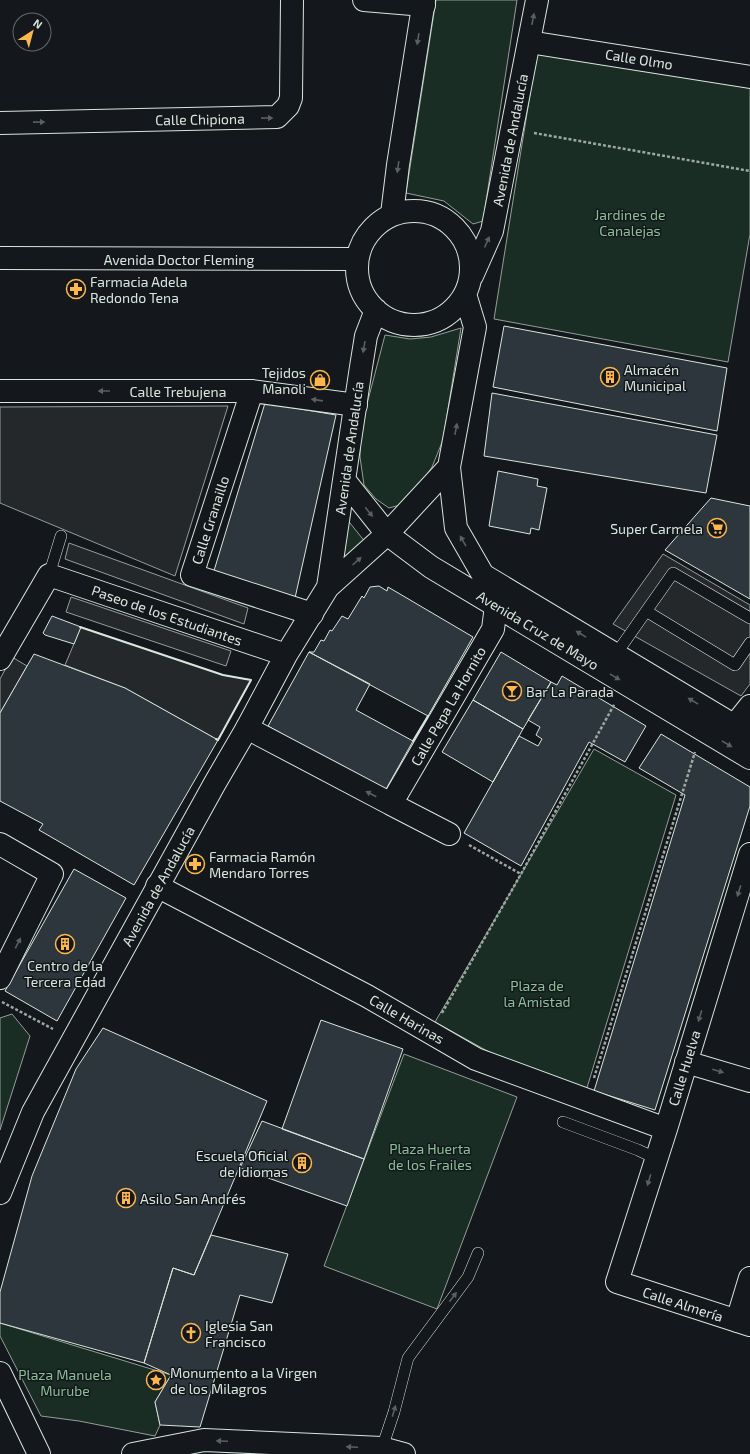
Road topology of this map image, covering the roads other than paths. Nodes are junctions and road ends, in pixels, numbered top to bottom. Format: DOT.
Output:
graph roads {
  1 [pos="292,0"];
  2 [pos="364,0"];
  3 [pos="537,0"];
  4 [pos="424,2"];
  5 [pos="529,42"];
  6 [pos="750,77"];
  7 [pos="0,123"];
  8 [pos="392,214"];
  9 [pos="0,258"];
  10 [pos="357,259"];
  11 [pos="468,286"];
  12 [pos="376,310"];
  13 [pos="0,391"];
  14 [pos="252,391"];
  15 [pos="356,405"];
  16 [pos="449,467"];
  17 [pos="345,481"];
  18 [pos="387,534"];
  19 [pos="61,536"];
  20 [pos="49,575"];
  21 [pos="328,587"];
  22 [pos="496,606"];
  23 [pos="646,611"];
  24 [pos="312,614"];
  25 [pos="750,618"];
  26 [pos="750,643"];
  27 [pos="616,654"];
  28 [pos="286,656"];
  29 [pos="0,659"];
  30 [pos="750,706"];
  31 [pos="247,728"];
  32 [pos="742,730"];
  33 [pos="750,758"];
  34 [pos="391,804"];
  35 [pos="449,834"];
  36 [pos="0,844"];
  37 [pos="750,854"];
  38 [pos="157,886"];
  39 [pos="0,978"];
  40 [pos="686,1062"];
  41 [pos="750,1081"];
  42 [pos="563,1122"];
  43 [pos="666,1129"];
  44 [pos="655,1158"];
  45 [pos="0,1193"];
  46 [pos="478,1253"];
  47 [pos="750,1278"];
  48 [pos="617,1282"];
  49 [pos="743,1323"];
  50 [pos="0,1373"];
  51 [pos="382,1448"];
  52 [pos="39,1454"];
  53 [pos="133,1454"];
  54 [pos="404,1454"];
  7 -- 1 [label="street, Calle Chipiona, one-way"];
  2 -- 4 [label="street"];
  5 -- 3 [label="street, Avenida de Andalucía, one-way"];
  4 -- 8 [label="street, one-way"];
  5 -- 6 [label="street, Calle Olmo"];
  11 -- 5 [label="street, Avenida de Andalucía, one-way"];
  8 -- 10 [label="street"];
  8 -- 11 [label="street"];
  9 -- 10 [label="street, Avenida Doctor Fleming"];
  10 -- 12 [label="street"];
  11 -- 12 [label="street"];
  16 -- 11 [label="street, one-way"];
  12 -- 15 [label="street, Avenida de Andalucía, one-way"];
  14 -- 13 [label="street, Calle Trebujena, one-way"];
  15 -- 14 [label="street, Calle Trebujena, one-way"];
  14 -- 24 [label="street, Calle Granaillo"];
  15 -- 17 [label="street, Avenida de Andalucía"];
  16 -- 18 [label="street, Avenida de Andalucía"];
  27 -- 16 [label="street, Avenida Cruz de Mayo, one-way"];
  17 -- 18 [label="street, Avenida Cruz de Mayo, one-way"];
  17 -- 21 [label="street, Avenida de Andalucía"];
  21 -- 18 [label="street, Avenida de Andalucía, one-way"];
  18 -- 22 [label="street, Avenida Cruz de Mayo"];
  19 -- 20 [label="lane"];
  20 -- 28 [label="street, Paseo de los Estudiantes"];
  20 -- 29 [label="street"];
  21 -- 24 [label="street, Avenida de Andalucía"];
  22 -- 33 [label="street, Avenida Cruz de Mayo, one-way"];
  22 -- 34 [label="street, Calle Pepa La Hornito"];
  23 -- 25 [label="lane"];
  23 -- 26 [label="lane"];
  23 -- 27 [label="lane"];
  24 -- 28 [label="street, Avenida de Andalucía"];
  32 -- 27 [label="street, Avenida Cruz de Mayo, one-way"];
  28 -- 31 [label="street, Avenida de Andalucía"];
  30 -- 32 [label="street"];
  34 -- 31 [label="street, one-way"];
  31 -- 38 [label="street, Avenida de Andalucía"];
  34 -- 35 [label="street"];
  39 -- 36 [label="street, one-way"];
  37 -- 40 [label="street, Calle Huelva, one-way"];
  38 -- 43 [label="street, Calle Harinas"];
  38 -- 45 [label="street, Avenida de Andalucía"];
  40 -- 41 [label="street, one-way"];
  40 -- 43 [label="street, Calle Huelva"];
  42 -- 44 [label="lane"];
  43 -- 44 [label="street, Calle Huelva"];
  44 -- 48 [label="street, Calle Huelva, one-way"];
  51 -- 46 [label="lane, one-way"];
  47 -- 49 [label="street"];
  48 -- 49 [label="street, Calle Almería"];
  50 -- 52 [label="street"];
  51 -- 53 [label="street, one-way"];
  51 -- 54 [label="street"];
}
